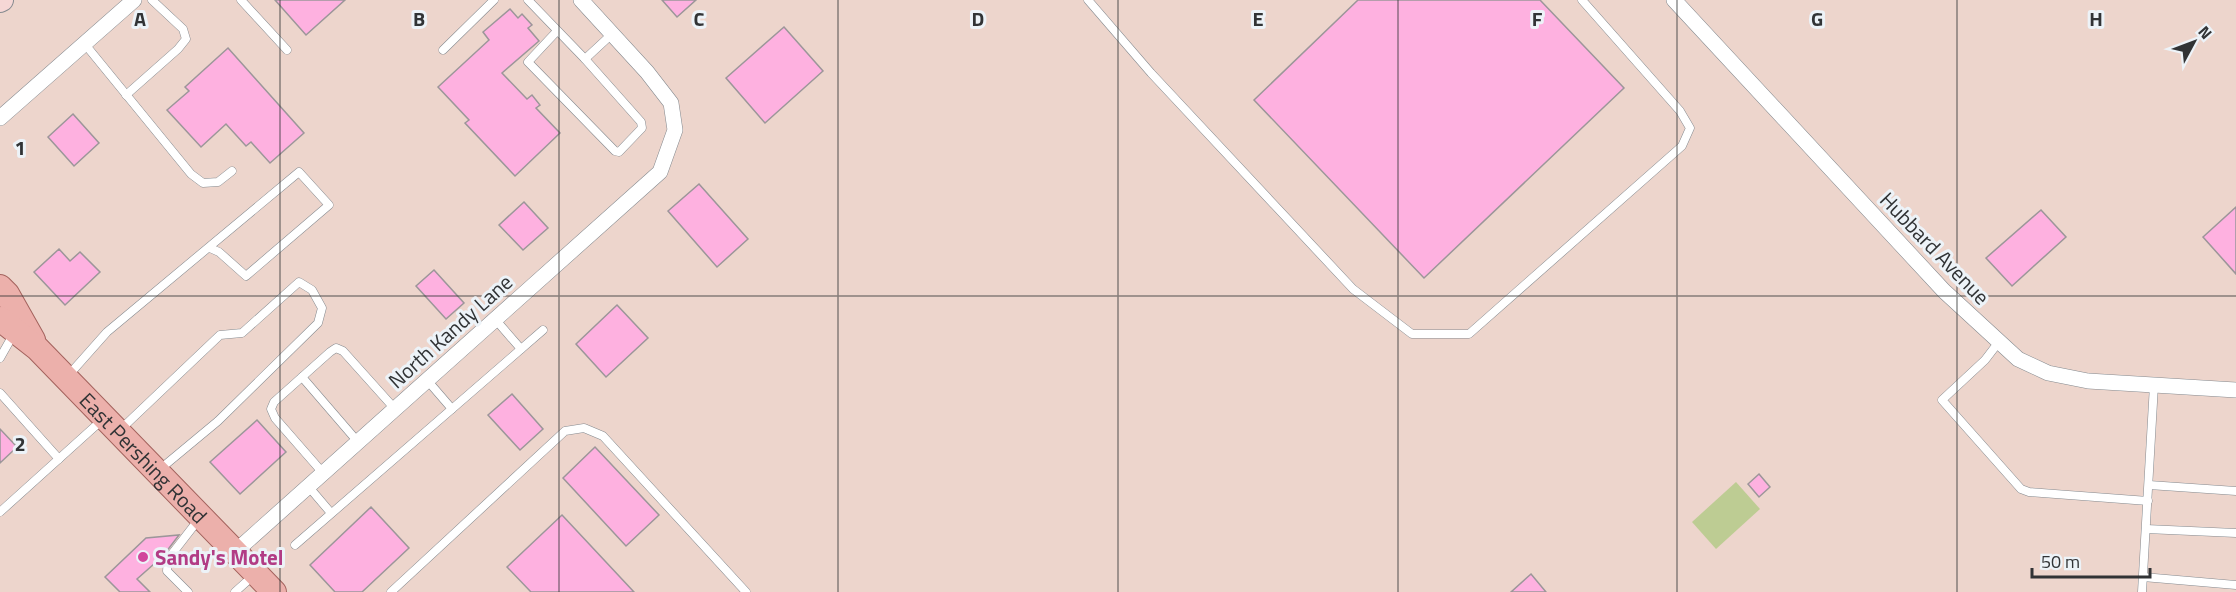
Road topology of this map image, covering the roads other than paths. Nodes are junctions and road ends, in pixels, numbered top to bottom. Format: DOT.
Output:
graph roads {
  1 [pos="134,0"];
  2 [pos="152,0"];
  3 [pos="241,0"];
  4 [pos="494,0"];
  5 [pos="528,0"];
  6 [pos="581,0"];
  7 [pos="1088,0"];
  8 [pos="1582,0"];
  9 [pos="1674,0"];
  10 [pos="557,31"];
  11 [pos="612,34"];
  12 [pos="84,44"];
  13 [pos="287,50"];
  14 [pos="443,50"];
  15 [pos="585,59"];
  16 [pos="126,96"];
  17 [pos="0,118"];
  18 [pos="232,171"];
  19 [pos="210,248"];
  20 [pos="0,287"];
  21 [pos="495,320"];
  22 [pos="8,325"];
  23 [pos="543,330"];
  24 [pos="1998,343"];
  25 [pos="37,348"];
  26 [pos="521,349"];
  27 [pos="0,358"];
  28 [pos="302,377"];
  29 [pos="66,378"];
  30 [pos="427,380"];
  31 [pos="2154,385"];
  32 [pos="2236,390"];
  33 [pos="0,393"];
  34 [pos="395,408"];
  35 [pos="452,409"];
  36 [pos="112,424"];
  37 [pos="358,442"];
  38 [pos="59,459"];
  39 [pos="158,471"];
  40 [pos="323,473"];
  41 [pos="2148,485"];
  42 [pos="308,486"];
  43 [pos="2236,491"];
  44 [pos="2148,501"];
  45 [pos="0,512"];
  46 [pos="331,513"];
  47 [pos="202,516"];
  48 [pos="2146,528"];
  49 [pos="2236,533"];
  50 [pos="294,545"];
  51 [pos="236,550"];
  52 [pos="256,572"];
  53 [pos="2143,577"];
  54 [pos="2236,585"];
  55 [pos="188,592"];
  56 [pos="235,592"];
  57 [pos="274,592"];
  58 [pos="391,592"];
  59 [pos="746,592"];
  60 [pos="2142,592"];
  1 -- 12 [label="street"];
  2 -- 16 [label="lane"];
  3 -- 13 [label="lane"];
  4 -- 14 [label="lane"];
  5 -- 10 [label="lane"];
  6 -- 11 [label="street"];
  7 -- 8 [label="lane"];
  9 -- 24 [label="street, Hubbard Avenue"];
  10 -- 15 [label="lane"];
  10 -- 15 [label="lane"];
  11 -- 15 [label="lane"];
  11 -- 21 [label="street, North Kandy Lane"];
  12 -- 16 [label="lane"];
  12 -- 17 [label="street"];
  16 -- 18 [label="lane"];
  19 -- 19 [label="lane"];
  19 -- 29 [label="lane"];
  20 -- 25 [label="main road, East Pershing Road"];
  21 -- 26 [label="lane"];
  21 -- 30 [label="street, North Kandy Lane"];
  22 -- 25 [label="main road, East Pershing Road"];
  22 -- 27 [label="lane"];
  23 -- 26 [label="lane"];
  24 -- 31 [label="street, Hubbard Avenue"];
  24 -- 44 [label="lane"];
  25 -- 29 [label="main road, East Pershing Road"];
  26 -- 35 [label="lane"];
  28 -- 34 [label="lane"];
  28 -- 37 [label="lane"];
  28 -- 40 [label="lane"];
  29 -- 36 [label="main road, East Pershing Road"];
  30 -- 34 [label="street, North Kandy Lane"];
  30 -- 35 [label="lane"];
  31 -- 32 [label="street, Hubbard Avenue"];
  31 -- 41 [label="lane"];
  33 -- 38 [label="lane"];
  34 -- 37 [label="street, North Kandy Lane"];
  35 -- 46 [label="lane"];
  36 -- 38 [label="lane"];
  36 -- 39 [label="main road, East Pershing Road"];
  36 -- 39 [label="lane"];
  37 -- 40 [label="street, North Kandy Lane"];
  38 -- 45 [label="lane"];
  39 -- 47 [label="main road, East Pershing Road"];
  40 -- 42 [label="street, North Kandy Lane"];
  41 -- 43 [label="lane"];
  41 -- 44 [label="lane"];
  42 -- 46 [label="lane"];
  42 -- 51 [label="street, North Kandy Lane"];
  44 -- 48 [label="lane"];
  46 -- 50 [label="lane"];
  47 -- 51 [label="main road, East Pershing Road"];
  47 -- 55 [label="lane"];
  48 -- 49 [label="lane"];
  48 -- 53 [label="lane"];
  51 -- 52 [label="main road, East Pershing Road"];
  52 -- 56 [label="lane"];
  52 -- 57 [label="main road, East Pershing Road"];
  53 -- 54 [label="lane"];
  53 -- 60 [label="lane"];
  58 -- 59 [label="lane"];
}
